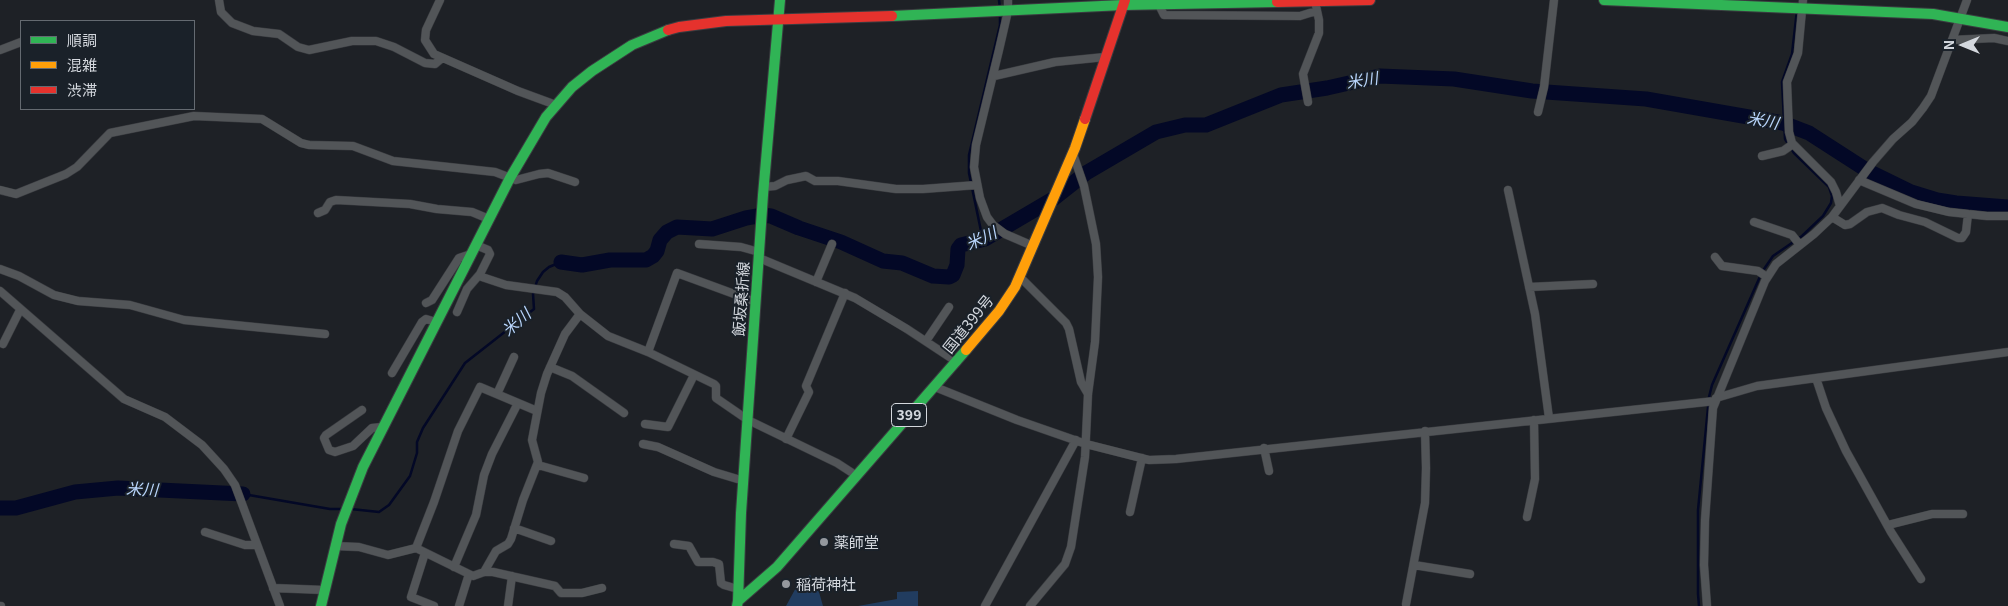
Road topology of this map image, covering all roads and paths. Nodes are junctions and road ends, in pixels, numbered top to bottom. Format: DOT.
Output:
graph roads {
  1 [pos="219,0"];
  2 [pos="440,0"];
  3 [pos="780,0"];
  4 [pos="1008,0"];
  5 [pos="1370,0"];
  6 [pos="1554,0"];
  7 [pos="1604,0"];
  8 [pos="1966,0"];
  9 [pos="1124,3"];
  10 [pos="1803,4"];
  11 [pos="1316,6"];
  12 [pos="1006,11"];
  13 [pos="1960,18"];
  14 [pos="778,20"];
  15 [pos="2008,27"];
  16 [pos="1952,40"];
  17 [pos="2008,41"];
  18 [pos="20,42"];
  19 [pos="0,50"];
  20 [pos="1105,57"];
  21 [pos="442,58"];
  22 [pos="994,76"];
  23 [pos="1306,95"];
  24 [pos="556,105"];
  25 [pos="1538,112"];
  26 [pos="1791,146"];
  27 [pos="1073,153"];
  28 [pos="1762,156"];
  29 [pos="510,178"];
  30 [pos="1860,179"];
  31 [pos="575,182"];
  32 [pos="973,185"];
  33 [pos="763,187"];
  34 [pos="0,190"];
  35 [pos="1508,190"];
  36 [pos="1840,206"];
  37 [pos="318,213"];
  38 [pos="1968,214"];
  39 [pos="1832,216"];
  40 [pos="2008,216"];
  41 [pos="489,219"];
  42 [pos="1754,222"];
  43 [pos="1797,242"];
  44 [pos="699,244"];
  45 [pos="832,244"];
  46 [pos="476,245"];
  47 [pos="1033,246"];
  48 [pos="471,254"];
  49 [pos="759,255"];
  50 [pos="1715,257"];
  51 [pos="0,269"];
  52 [pos="480,274"];
  53 [pos="1764,275"];
  54 [pos="1020,277"];
  55 [pos="816,282"];
  56 [pos="1593,284"];
  57 [pos="1529,287"];
  58 [pos="0,291"];
  59 [pos="844,294"];
  60 [pos="756,302"];
  61 [pos="426,303"];
  62 [pos="949,307"];
  63 [pos="20,310"];
  64 [pos="457,312"];
  65 [pos="580,314"];
  66 [pos="436,322"];
  67 [pos="325,334"];
  68 [pos="926,341"];
  69 [pos="3,344"];
  70 [pos="648,352"];
  71 [pos="2008,352"];
  72 [pos="514,357"];
  73 [pos="956,362"];
  74 [pos="550,367"];
  75 [pos="392,373"];
  76 [pos="694,374"];
  77 [pos="1816,378"];
  78 [pos="935,387"];
  79 [pos="497,394"];
  80 [pos="1088,394"];
  81 [pos="1712,400"];
  82 [pos="518,403"];
  83 [pos="362,410"];
  84 [pos="538,411"];
  85 [pos="624,413"];
  86 [pos="1549,418"];
  87 [pos="748,420"];
  88 [pos="1534,420"];
  89 [pos="645,424"];
  90 [pos="382,427"];
  91 [pos="1425,431"];
  92 [pos="786,440"];
  93 [pos="1076,440"];
  94 [pos="643,444"];
  95 [pos="1086,444"];
  96 [pos="1264,448"];
  97 [pos="1142,458"];
  98 [pos="538,465"];
  99 [pos="1270,471"];
  100 [pos="857,476"];
  101 [pos="584,478"];
  102 [pos="744,481"];
  103 [pos="1130,512"];
  104 [pos="1963,514"];
  105 [pos="1526,517"];
  106 [pos="1888,525"];
  107 [pos="514,528"];
  108 [pos="205,532"];
  109 [pos="550,541"];
  110 [pos="674,544"];
  111 [pos="257,545"];
  112 [pos="335,546"];
  113 [pos="416,548"];
  114 [pos="425,553"];
  115 [pos="698,562"];
  116 [pos="1414,565"];
  117 [pos="454,567"];
  118 [pos="696,571"];
  119 [pos="484,572"];
  120 [pos="469,574"];
  121 [pos="1470,574"];
  122 [pos="512,576"];
  123 [pos="1921,579"];
  124 [pos="273,588"];
  125 [pos="602,588"];
  126 [pos="738,589"];
  127 [pos="324,590"];
  128 [pos="737,603"];
  129 [pos="1406,604"];
  130 [pos="280,606"];
  131 [pos="321,606"];
  132 [pos="434,606"];
  133 [pos="459,606"];
  134 [pos="508,606"];
  135 [pos="985,606"];
  136 [pos="1030,606"];
  137 [pos="1707,606"];
  1 -- 21 [label="street"];
  2 -- 21 [label="street"];
  3 -- 14 [label="main road, 飯坂桑折線"];
  4 -- 12 [label="street"];
  5 -- 11 [label="main road"];
  6 -- 25 [label="street"];
  7 -- 10 [label="main road"];
  8 -- 13 [label="street"];
  9 -- 11 [label="main road"];
  9 -- 12 [label="main road"];
  9 -- 20 [label="main road, 国道399号 / 399"];
  10 -- 13 [label="main road"];
  10 -- 26 [label="street"];
  11 -- 23 [label="street"];
  12 -- 14 [label="main road"];
  12 -- 22 [label="street"];
  13 -- 15 [label="main road"];
  13 -- 16 [label="street"];
  14 -- 24 [label="main road"];
  14 -- 33 [label="main road, 飯坂桑折線"];
  16 -- 17 [label="street"];
  16 -- 30 [label="street"];
  18 -- 19 [label="street"];
  20 -- 22 [label="street"];
  20 -- 27 [label="main road, 国道399号 / 399"];
  21 -- 24 [label="street"];
  22 -- 32 [label="street"];
  24 -- 29 [label="main road"];
  26 -- 28 [label="street"];
  26 -- 36 [label="street"];
  27 -- 47 [label="main road, 国道399号 / 399"];
  27 -- 80 [label="street"];
  29 -- 31 [label="street"];
  29 -- 34 [label="street"];
  29 -- 41 [label="main road"];
  30 -- 36 [label="street"];
  30 -- 38 [label="street"];
  32 -- 33 [label="street"];
  32 -- 47 [label="street"];
  33 -- 49 [label="main road, 飯坂桑折線"];
  35 -- 57 [label="street"];
  36 -- 39 [label="street"];
  37 -- 41 [label="street"];
  38 -- 39 [label="street"];
  38 -- 40 [label="street"];
  39 -- 43 [label="street"];
  41 -- 46 [label="main road"];
  42 -- 43 [label="street"];
  43 -- 53 [label="street"];
  44 -- 49 [label="street"];
  45 -- 55 [label="street"];
  46 -- 48 [label="main road"];
  46 -- 52 [label="street"];
  47 -- 54 [label="main road, 国道399号 / 399"];
  48 -- 61 [label="street"];
  48 -- 66 [label="main road"];
  49 -- 55 [label="street"];
  49 -- 60 [label="main road, 飯坂桑折線"];
  50 -- 53 [label="street"];
  51 -- 67 [label="street"];
  52 -- 64 [label="street"];
  52 -- 65 [label="street"];
  53 -- 81 [label="street"];
  54 -- 73 [label="main road, 国道399号 / 399"];
  54 -- 80 [label="street"];
  55 -- 59 [label="street"];
  56 -- 57 [label="street"];
  57 -- 86 [label="street"];
  58 -- 63 [label="street"];
  59 -- 68 [label="street"];
  59 -- 92 [label="street"];
  60 -- 70 [label="street"];
  60 -- 87 [label="main road, 飯坂桑折線"];
  62 -- 68 [label="street"];
  63 -- 69 [label="street"];
  63 -- 111 [label="street"];
  65 -- 70 [label="street"];
  65 -- 74 [label="street"];
  66 -- 75 [label="street"];
  66 -- 90 [label="main road"];
  68 -- 73 [label="street"];
  70 -- 76 [label="street"];
  71 -- 77 [label="street"];
  72 -- 79 [label="street"];
  73 -- 78 [label="main road, 国道399号 / 399"];
  74 -- 84 [label="street"];
  74 -- 85 [label="street"];
  76 -- 87 [label="street"];
  76 -- 89 [label="street"];
  77 -- 81 [label="street"];
  77 -- 106 [label="street"];
  78 -- 93 [label="street"];
  78 -- 100 [label="main road, 国道399号 / 399"];
  79 -- 82 [label="street"];
  79 -- 113 [label="street"];
  80 -- 95 [label="street"];
  81 -- 86 [label="street"];
  81 -- 137 [label="street"];
  82 -- 84 [label="street"];
  82 -- 117 [label="street"];
  83 -- 90 [label="street"];
  84 -- 98 [label="street"];
  86 -- 88 [label="street"];
  87 -- 92 [label="street"];
  87 -- 102 [label="main road, 飯坂桑折線"];
  88 -- 91 [label="street"];
  88 -- 105 [label="street"];
  90 -- 112 [label="main road"];
  91 -- 96 [label="street"];
  91 -- 116 [label="street"];
  92 -- 100 [label="street"];
  93 -- 95 [label="street"];
  93 -- 135 [label="street"];
  94 -- 102 [label="street"];
  95 -- 97 [label="street"];
  95 -- 136 [label="street"];
  96 -- 97 [label="street"];
  96 -- 99 [label="street"];
  97 -- 103 [label="street"];
  98 -- 101 [label="street"];
  98 -- 107 [label="street"];
  100 -- 128 [label="main road, 国道399号 / 399"];
  102 -- 126 [label="main road, 飯坂桑折線"];
  104 -- 106 [label="street"];
  106 -- 123 [label="street"];
  107 -- 109 [label="street"];
  107 -- 119 [label="street"];
  108 -- 111 [label="street"];
  110 -- 115 [label="street"];
  111 -- 124 [label="street"];
  112 -- 113 [label="street"];
  112 -- 127 [label="main road"];
  113 -- 114 [label="street"];
  114 -- 117 [label="street"];
  114 -- 132 [label="street"];
  115 -- 118 [label="street"];
  115 -- 126 [label="street"];
  116 -- 121 [label="street"];
  116 -- 129 [label="street"];
  117 -- 120 [label="street"];
  119 -- 120 [label="street"];
  119 -- 122 [label="street"];
  120 -- 133 [label="street"];
  122 -- 125 [label="street"];
  122 -- 134 [label="street"];
  124 -- 127 [label="street"];
  124 -- 130 [label="street"];
  126 -- 128 [label="main road, 飯坂桑折線"];
  127 -- 131 [label="main road"];
}
